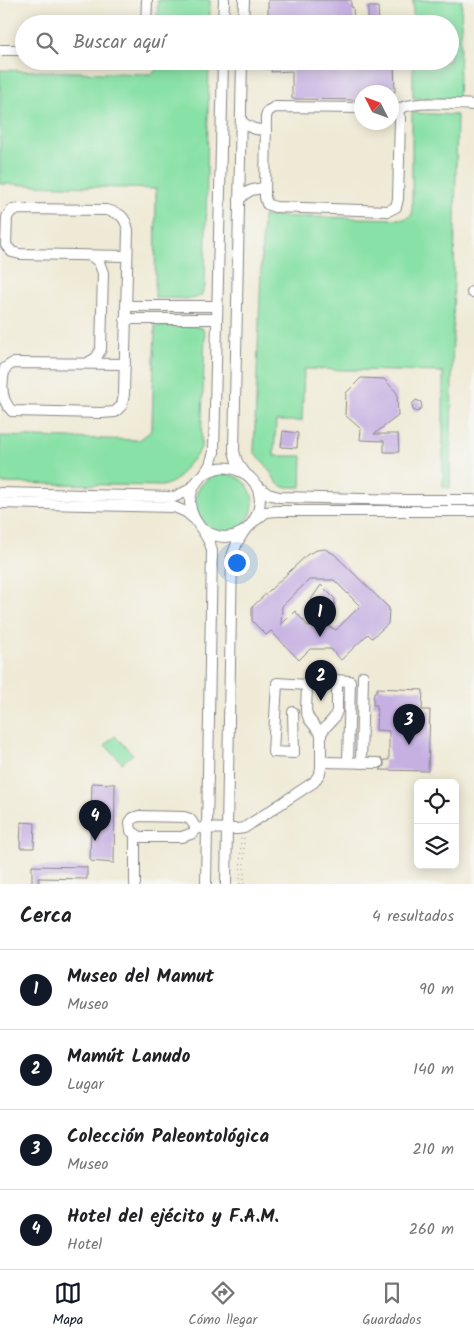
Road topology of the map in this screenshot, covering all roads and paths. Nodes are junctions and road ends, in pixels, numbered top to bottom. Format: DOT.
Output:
graph roads {
  1 [pos="147,0"];
  2 [pos="224,0"];
  3 [pos="244,0"];
  4 [pos="146,15"];
  5 [pos="223,15"];
  6 [pos="243,15"];
  7 [pos="0,50"];
  8 [pos="15,50"];
  9 [pos="222,70"];
  10 [pos="242,70"];
  11 [pos="474,104"];
  12 [pos="354,108"];
  13 [pos="399,108"];
  14 [pos="399,116"];
  15 [pos="241,121"];
  16 [pos="266,130"];
  17 [pos="265,188"];
  18 [pos="239,200"];
  19 [pos="91,256"];
  20 [pos="127,256"];
  21 [pos="126,306"];
  22 [pos="217,306"];
  23 [pos="217,318"];
  24 [pos="125,319"];
  25 [pos="89,362"];
  26 [pos="125,364"];
  27 [pos="201,477"];
  28 [pos="252,480"];
  29 [pos="0,493"];
  30 [pos="474,500"];
  31 [pos="0,503"];
  32 [pos="474,511"];
  33 [pos="252,524"];
  34 [pos="199,526"];
  35 [pos="363,676"];
  36 [pos="335,680"];
  37 [pos="307,685"];
  38 [pos="306,711"];
  39 [pos="275,712"];
  40 [pos="293,712"];
  41 [pos="332,721"];
  42 [pos="349,721"];
  43 [pos="321,734"];
  44 [pos="321,762"];
  45 [pos="348,762"];
  46 [pos="361,763"];
  47 [pos="378,763"];
  48 [pos="202,828"];
  49 [pos="227,829"];
  50 [pos="136,836"];
  51 [pos="136,884"];
  52 [pos="206,884"];
  53 [pos="226,884"];
  54 [pos="240,884"];
  55 [pos="244,884"];
  1 -- 4 [label="street"];
  2 -- 5 [label="street"];
  3 -- 6 [label="street"];
  7 -- 8 [label="street"];
  9 -- 22 [label="street"];
  10 -- 15 [label="street"];
  11 -- 13 [label="street"];
  12 -- 16 [label="street"];
  14 -- 17 [label="street"];
  15 -- 16 [label="street"];
  15 -- 18 [label="street"];
  16 -- 17 [label="street"];
  17 -- 18 [label="street"];
  18 -- 28 [label="street"];
  19 -- 20 [label="street"];
  19 -- 20 [label="street"];
  19 -- 25 [label="street"];
  20 -- 21 [label="street"];
  21 -- 22 [label="street"];
  21 -- 24 [label="street"];
  22 -- 23 [label="street"];
  23 -- 24 [label="street"];
  23 -- 27 [label="street"];
  24 -- 26 [label="street"];
  25 -- 26 [label="street"];
  25 -- 26 [label="street"];
  27 -- 28 [label="street"];
  27 -- 29 [label="street"];
  27 -- 34 [label="street"];
  28 -- 30 [label="street"];
  28 -- 33 [label="street"];
  31 -- 34 [label="street"];
  32 -- 33 [label="street"];
  33 -- 34 [label="street"];
  33 -- 49 [label="street"];
  34 -- 48 [label="street"];
  35 -- 46 [label="street"];
  36 -- 37 [label="street"];
  36 -- 41 [label="street"];
  36 -- 42 [label="street"];
  37 -- 38 [label="street"];
  37 -- 39 [label="street"];
  38 -- 40 [label="street"];
  38 -- 43 [label="street"];
  39 -- 40 [label="street"];
  39 -- 40 [label="street"];
  41 -- 42 [label="street"];
  41 -- 43 [label="street"];
  42 -- 45 [label="street"];
  43 -- 44 [label="street"];
  44 -- 45 [label="street"];
  44 -- 49 [label="street"];
  45 -- 46 [label="street"];
  46 -- 47 [label="street"];
  48 -- 49 [label="street"];
  48 -- 50 [label="street"];
  48 -- 50 [label="street"];
  48 -- 52 [label="street"];
  49 -- 53 [label="street"];
  50 -- 51 [label="street"];
  54 -- 55 [label="path"];
}
